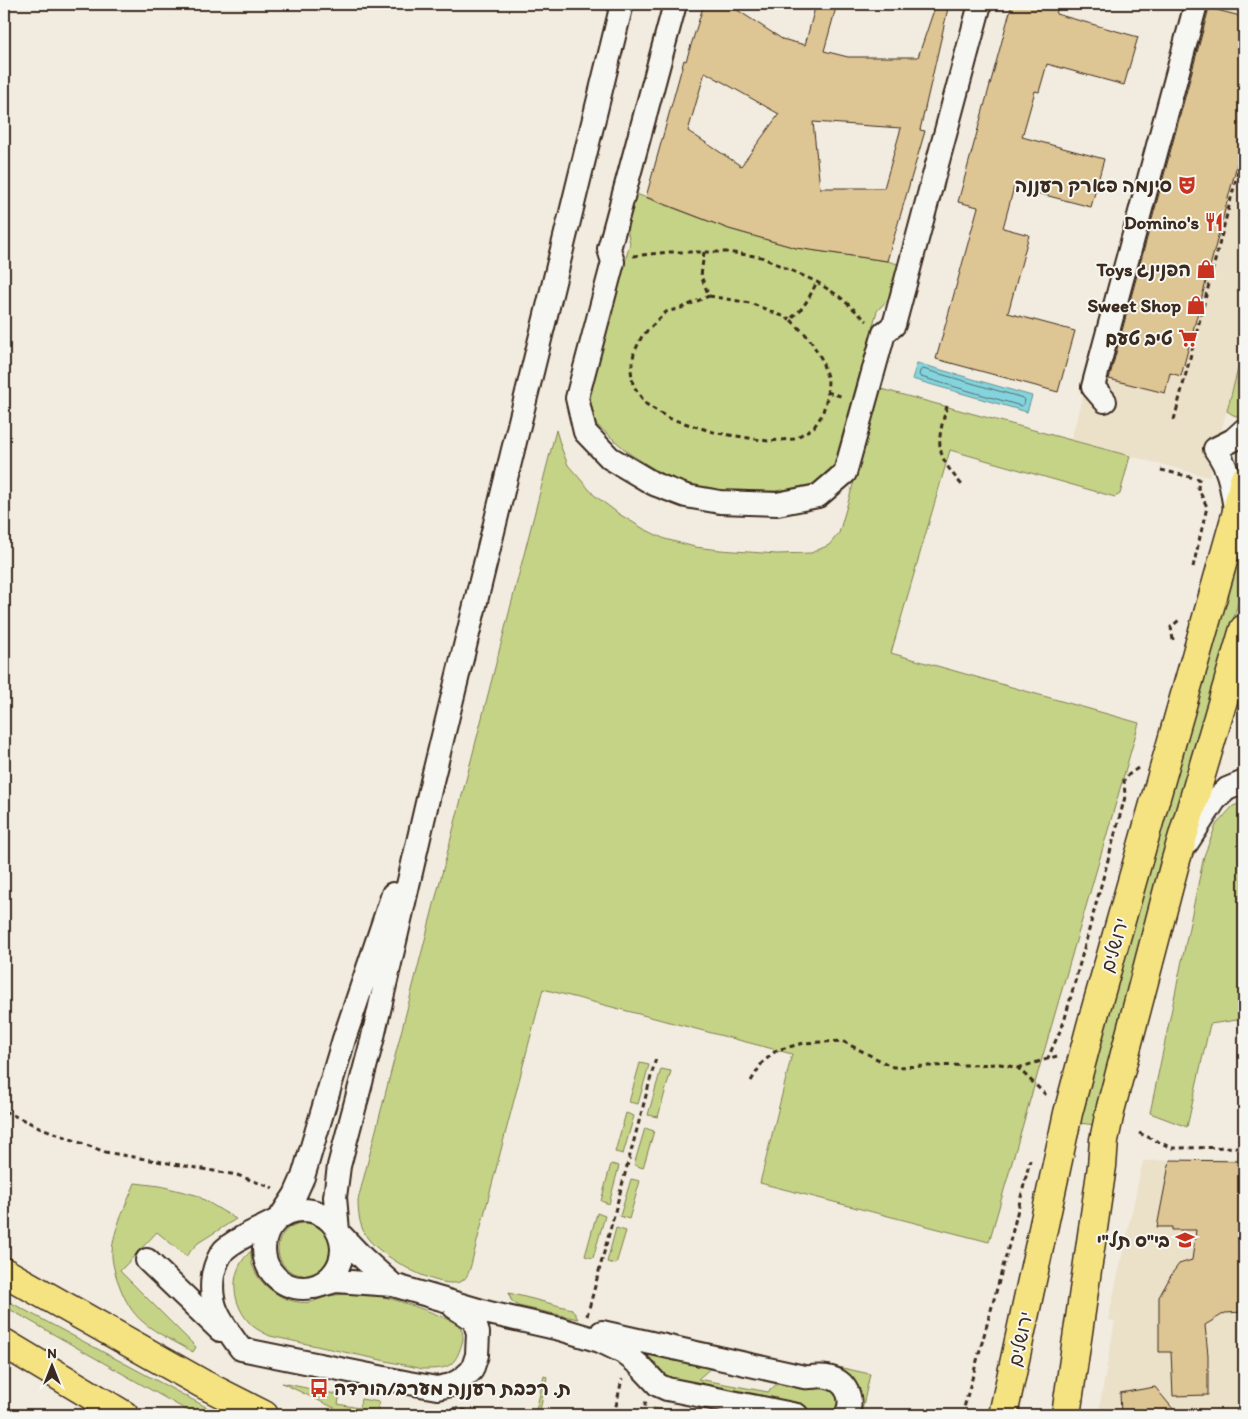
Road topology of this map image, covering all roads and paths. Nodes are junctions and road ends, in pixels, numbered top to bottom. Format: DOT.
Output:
graph roads {
  1 [pos="622,4"];
  2 [pos="675,4"];
  3 [pos="980,4"];
  4 [pos="994,4"];
  5 [pos="1196,4"];
  6 [pos="1244,148"];
  7 [pos="943,197"];
  8 [pos="704,252"];
  9 [pos="613,262"];
  10 [pos="817,282"];
  11 [pos="708,296"];
  12 [pos="790,319"];
  13 [pos="884,333"];
  14 [pos="1105,400"];
  15 [pos="947,406"];
  16 [pos="1174,420"];
  17 [pos="1244,430"];
  18 [pos="1161,470"];
  19 [pos="1244,480"];
  20 [pos="962,485"];
  21 [pos="1236,515"];
  22 [pos="1192,572"];
  23 [pos="1182,618"];
  24 [pos="1244,629"];
  25 [pos="1174,643"];
  26 [pos="1141,766"];
  27 [pos="433,777"];
  28 [pos="1244,782"];
  29 [pos="1175,863"];
  30 [pos="656,1058"];
  31 [pos="1047,1060"];
  32 [pos="751,1081"];
  33 [pos="4,1111"];
  34 [pos="1065,1125"];
  35 [pos="1138,1133"];
  36 [pos="1244,1146"];
  37 [pos="1032,1151"];
  38 [pos="295,1195"];
  39 [pos="278,1219"];
  40 [pos="339,1232"];
  41 [pos="147,1260"];
  42 [pos="4,1272"];
  43 [pos="393,1285"];
  44 [pos="315,1287"];
  45 [pos="436,1298"];
  46 [pos="586,1321"];
  47 [pos="560,1329"];
  48 [pos="4,1343"];
  49 [pos="241,1349"];
  50 [pos="623,1374"];
  51 [pos="646,1399"];
  52 [pos="452,1408"];
  53 [pos="124,1415"];
  54 [pos="264,1415"];
  55 [pos="486,1415"];
  56 [pos="614,1415"];
  57 [pos="642,1415"];
  58 [pos="797,1415"];
  59 [pos="846,1415"];
  60 [pos="962,1415"];
  61 [pos="1003,1415"];
  62 [pos="1066,1415"];
  1 -- 27 [label="street"];
  2 -- 9 [label="street"];
  3 -- 13 [label="street"];
  4 -- 7 [label="street"];
  5 -- 14 [label="street"];
  6 -- 16 [label="path"];
  8 -- 9 [label="path"];
  8 -- 10 [label="path"];
  8 -- 11 [label="path"];
  9 -- 13 [label="street"];
  10 -- 12 [label="path"];
  10 -- 13 [label="path"];
  11 -- 12 [label="path"];
  11 -- 12 [label="path"];
  15 -- 20 [label="path"];
  17 -- 21 [label="street"];
  18 -- 22 [label="path"];
  19 -- 21 [label="main road, ירושלים"];
  21 -- 34 [label="main road, ירושלים"];
  23 -- 25 [label="path"];
  24 -- 29 [label="main road, ירושלים"];
  26 -- 31 [label="path"];
  27 -- 38 [label="street"];
  27 -- 40 [label="street"];
  28 -- 29 [label="street"];
  29 -- 62 [label="main road, ירושלים"];
  30 -- 46 [label="path"];
  32 -- 34 [label="path"];
  33 -- 38 [label="path"];
  34 -- 61 [label="main road, ירושלים"];
  35 -- 36 [label="path"];
  37 -- 60 [label="path"];
  38 -- 39 [label="street"];
  39 -- 40 [label="street"];
  39 -- 44 [label="street"];
  39 -- 49 [label="street"];
  40 -- 43 [label="street"];
  40 -- 44 [label="street"];
  41 -- 49 [label="street"];
  42 -- 54 [label="main road"];
  43 -- 44 [label="street"];
  43 -- 45 [label="street"];
  45 -- 47 [label="street"];
  45 -- 49 [label="street"];
  47 -- 58 [label="street"];
  47 -- 59 [label="street"];
  48 -- 53 [label="main road"];
  50 -- 56 [label="path"];
  51 -- 57 [label="path"];
  52 -- 55 [label="path"];
}
